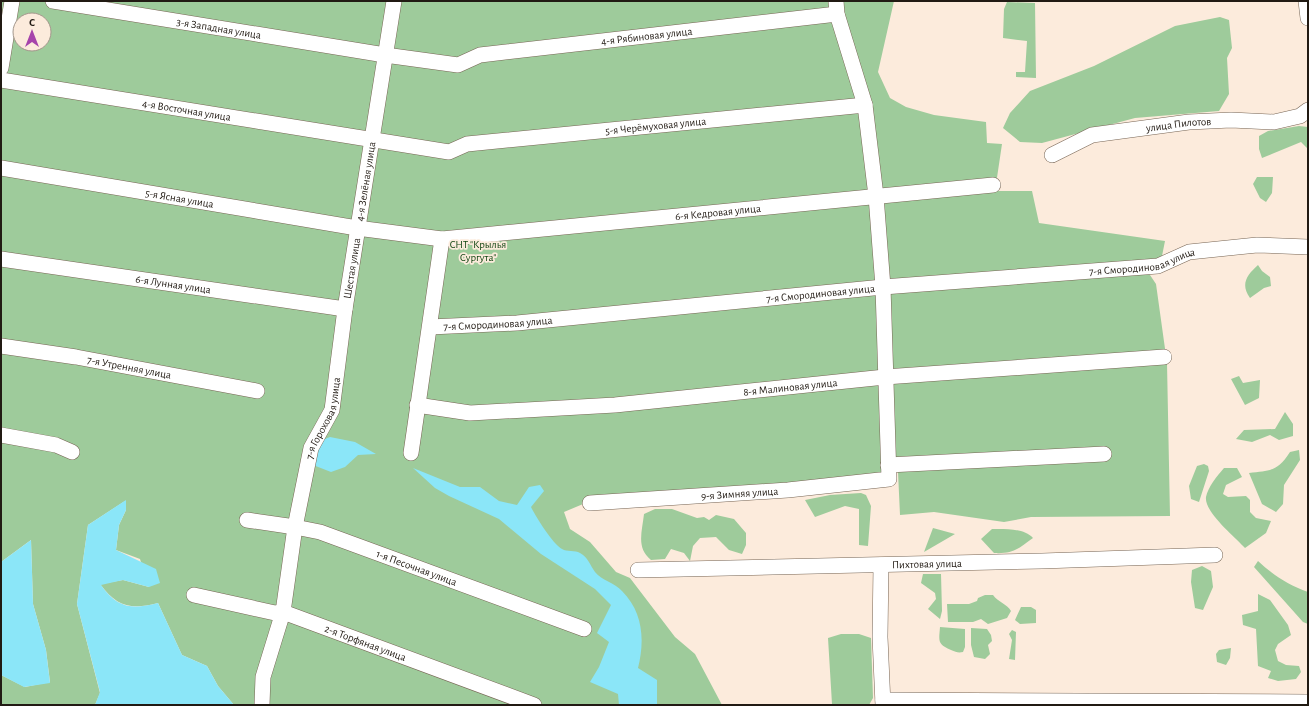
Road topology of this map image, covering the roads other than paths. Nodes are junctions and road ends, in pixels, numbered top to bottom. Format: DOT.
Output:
graph roads {
  1 [pos="12,1"];
  2 [pos="53,1"];
  3 [pos="394,1"];
  4 [pos="1306,1"];
  5 [pos="836,8"];
  6 [pos="1308,18"];
  7 [pos="385,55"];
  8 [pos="458,65"];
  9 [pos="1,68"];
  10 [pos="1,80"];
  11 [pos="865,105"];
  12 [pos="1308,110"];
  13 [pos="373,139"];
  14 [pos="449,152"];
  15 [pos="1052,154"];
  16 [pos="1,168"];
  17 [pos="994,184"];
  18 [pos="876,196"];
  19 [pos="357,228"];
  20 [pos="442,239"];
  21 [pos="1308,247"];
  22 [pos="1,259"];
  23 [pos="883,287"];
  24 [pos="345,309"];
  25 [pos="430,327"];
  26 [pos="1,346"];
  27 [pos="1164,357"];
  28 [pos="885,377"];
  29 [pos="257,391"];
  30 [pos="417,405"];
  31 [pos="1,435"];
  32 [pos="72,452"];
  33 [pos="411,454"];
  34 [pos="1104,454"];
  35 [pos="888,472"];
  36 [pos="590,503"];
  37 [pos="247,520"];
  38 [pos="295,526"];
  39 [pos="1215,555"];
  40 [pos="880,565"];
  41 [pos="638,570"];
  42 [pos="194,595"];
  43 [pos="283,612"];
  44 [pos="584,629"];
  45 [pos="883,702"];
  46 [pos="1308,702"];
  47 [pos="266,704"];
  48 [pos="534,705"];
  1 -- 9 [label="street"];
  2 -- 7 [label="street, 3-я Западная улица"];
  3 -- 7 [label="street"];
  4 -- 6 [label="street"];
  5 -- 8 [label="street, 4-я Рябиновая улица"];
  5 -- 11 [label="street"];
  7 -- 8 [label="street, 3-я Западная улица"];
  7 -- 13 [label="street"];
  10 -- 13 [label="street, 4-я Восточная улица"];
  11 -- 14 [label="street, 5-я Черёмуховая улица"];
  11 -- 18 [label="street"];
  12 -- 15 [label="street, улица Пилотов"];
  13 -- 14 [label="street, 4-я Зелёная улица"];
  13 -- 19 [label="street, 4-я Зелёная улица"];
  16 -- 19 [label="street, 5-я Ясная улица"];
  17 -- 18 [label="street, 6-я Кедровая улица"];
  18 -- 20 [label="street, 6-я Кедровая улица"];
  18 -- 23 [label="street"];
  19 -- 20 [label="street, 5-я Ясная улица"];
  19 -- 24 [label="street, Шестая улица"];
  20 -- 25 [label="street"];
  21 -- 23 [label="street, 7-я Смородиновая улица"];
  22 -- 24 [label="street, 6-я Лунная улица"];
  23 -- 25 [label="street, 7-я Смородиновая улица"];
  23 -- 28 [label="street"];
  24 -- 38 [label="street, 7-я Гороховая улица"];
  25 -- 30 [label="street"];
  26 -- 29 [label="street, 7-я Утренняя улица"];
  27 -- 28 [label="street, 8-я Малиновая улица"];
  28 -- 30 [label="street, 8-я Малиновая улица"];
  28 -- 35 [label="street"];
  30 -- 33 [label="street"];
  31 -- 32 [label="street"];
  34 -- 35 [label="street, 9-я Зимняя улица"];
  35 -- 36 [label="street, 9-я Зимняя улица"];
  37 -- 38 [label="street, 1-я Песочная улица"];
  38 -- 43 [label="street, 7-я Гороховая улица"];
  38 -- 44 [label="street, 1-я Песочная улица"];
  39 -- 40 [label="street, Пихтовая улица"];
  40 -- 41 [label="street, Пихтовая улица"];
  40 -- 45 [label="street"];
  42 -- 43 [label="street, 2-я Торфяная улица"];
  43 -- 47 [label="street, 7-я Гороховая улица"];
  43 -- 48 [label="street, 2-я Торфяная улица"];
  45 -- 46 [label="street"];
}
